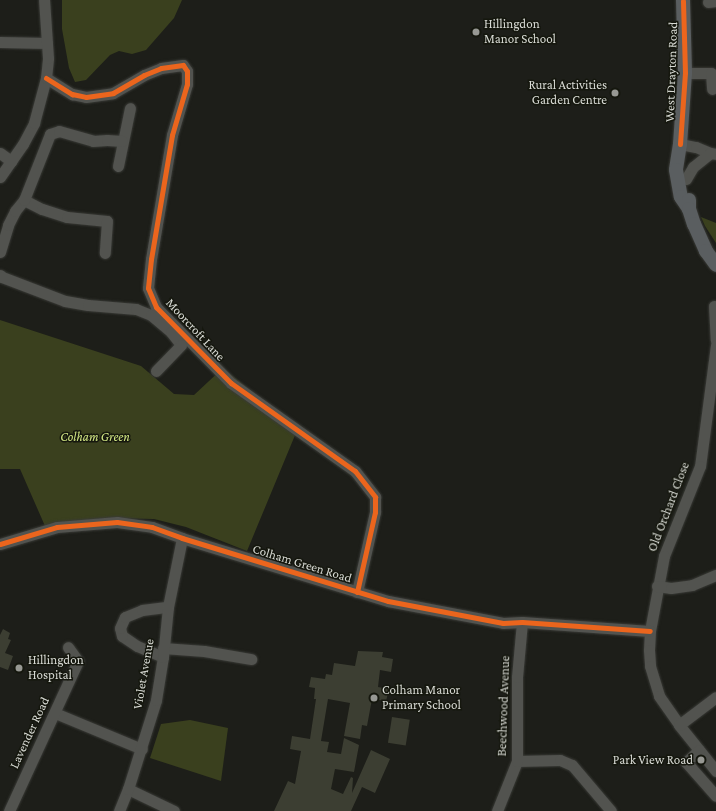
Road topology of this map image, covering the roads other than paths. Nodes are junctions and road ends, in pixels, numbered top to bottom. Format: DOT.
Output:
graph roads {
  1 [pos="44,0"];
  2 [pos="683,0"];
  3 [pos="0,42"];
  4 [pos="47,43"];
  5 [pos="685,74"];
  6 [pos="46,78"];
  7 [pos="712,89"];
  8 [pos="130,108"];
  9 [pos="122,141"];
  10 [pos="680,144"];
  11 [pos="0,153"];
  12 [pos="713,154"];
  13 [pos="11,161"];
  14 [pos="118,166"];
  15 [pos="0,177"];
  16 [pos="686,179"];
  17 [pos="24,200"];
  18 [pos="689,209"];
  19 [pos="4,223"];
  20 [pos="0,252"];
  21 [pos="105,253"];
  22 [pos="716,265"];
  23 [pos="0,275"];
  24 [pos="714,306"];
  25 [pos="716,340"];
  26 [pos="716,345"];
  27 [pos="156,371"];
  28 [pos="182,538"];
  29 [pos="0,544"];
  30 [pos="716,575"];
  31 [pos="657,586"];
  32 [pos="357,592"];
  33 [pos="168,607"];
  34 [pos="522,622"];
  35 [pos="650,630"];
  36 [pos="68,646"];
  37 [pos="163,652"];
  38 [pos="251,659"];
  39 [pos="716,697"];
  40 [pos="55,713"];
  41 [pos="680,725"];
  42 [pos="142,749"];
  43 [pos="699,750"];
  44 [pos="517,761"];
  45 [pos="716,770"];
  46 [pos="128,789"];
  47 [pos="716,796"];
  48 [pos="9,811"];
  49 [pos="119,811"];
  50 [pos="174,811"];
  51 [pos="497,811"];
  52 [pos="611,811"];
  1 -- 4 [label="street"];
  2 -- 5 [label="main road, West Drayton Road"];
  3 -- 4 [label="street"];
  4 -- 6 [label="street"];
  5 -- 7 [label="street"];
  5 -- 10 [label="main road, West Drayton Road"];
  6 -- 13 [label="street"];
  6 -- 32 [label="street, Moorcroft Lane"];
  8 -- 9 [label="street"];
  9 -- 14 [label="street"];
  9 -- 17 [label="street"];
  10 -- 12 [label="street"];
  10 -- 16 [label="main road, West Drayton Road"];
  10 -- 18 [label="main road, West Drayton Road"];
  11 -- 13 [label="street"];
  12 -- 16 [label="street"];
  13 -- 15 [label="street"];
  16 -- 18 [label="main road, West Drayton Road"];
  17 -- 19 [label="street"];
  17 -- 21 [label="street"];
  18 -- 22 [label="main road, West Drayton Road"];
  19 -- 20 [label="street"];
  23 -- 27 [label="street"];
  24 -- 25 [label="street"];
  26 -- 31 [label="street, Old Orchard Close"];
  28 -- 29 [label="street, Colham Green Road"];
  28 -- 32 [label="street, Colham Green Road"];
  28 -- 33 [label="street, Violet Avenue"];
  30 -- 31 [label="street"];
  31 -- 35 [label="street, Old Orchard Close"];
  32 -- 34 [label="street, Colham Green Road"];
  33 -- 37 [label="street, Violet Avenue"];
  33 -- 37 [label="street"];
  34 -- 35 [label="street, Colham Green Road"];
  34 -- 44 [label="street, Beechwood Avenue"];
  35 -- 41 [label="street"];
  36 -- 40 [label="street, Lavender Road"];
  37 -- 38 [label="street"];
  37 -- 42 [label="street, Violet Avenue"];
  39 -- 41 [label="street"];
  40 -- 42 [label="street"];
  40 -- 48 [label="street, Lavender Road"];
  41 -- 43 [label="street"];
  42 -- 46 [label="street, Violet Avenue"];
  43 -- 45 [label="street"];
  43 -- 47 [label="street"];
  44 -- 51 [label="street, Beechwood Avenue"];
  44 -- 52 [label="street"];
  46 -- 49 [label="street, Violet Avenue"];
  46 -- 50 [label="street"];
}
